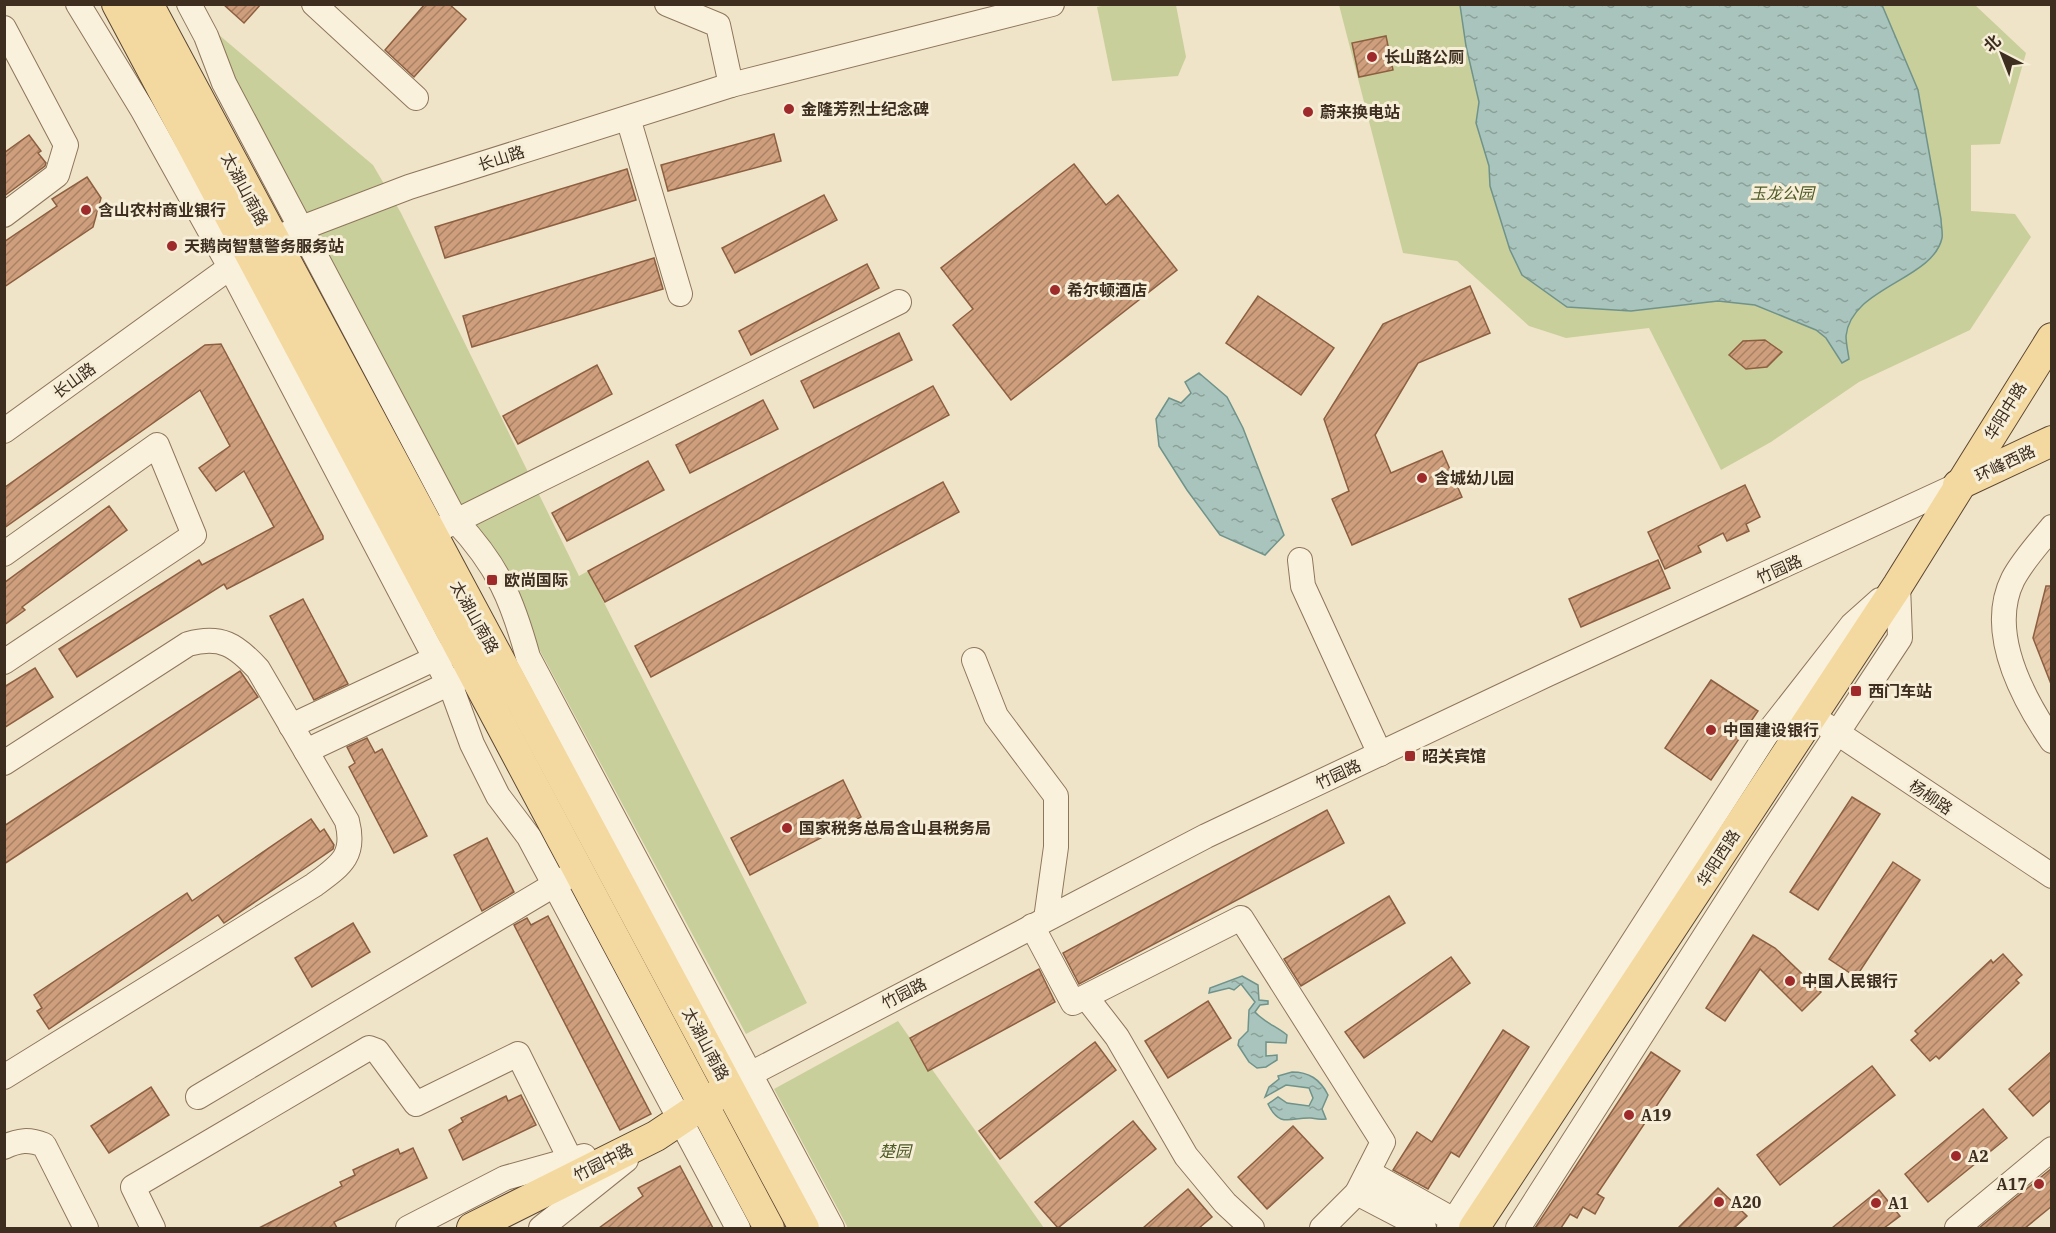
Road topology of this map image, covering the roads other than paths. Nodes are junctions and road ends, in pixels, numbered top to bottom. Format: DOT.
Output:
graph roads {
  1 [pos="78,4"];
  2 [pos="117,4"];
  3 [pos="148,4"];
  4 [pos="189,4"];
  5 [pos="667,4"];
  6 [pos="1052,4"];
  7 [pos="327,9"];
  8 [pos="4,28"];
  9 [pos="731,85"];
  10 [pos="416,98"];
  11 [pos="628,118"];
  12 [pos="4,215"];
  13 [pos="301,228"];
  14 [pos="250,253"];
  15 [pos="680,294"];
  16 [pos="899,302"];
  17 [pos="2052,338"];
  18 [pos="4,431"];
  19 [pos="2052,441"];
  20 [pos="1958,485"];
  21 [pos="456,521"];
  22 [pos="2052,527"];
  23 [pos="429,534"];
  24 [pos="4,554"];
  25 [pos="1300,560"];
  26 [pos="1898,585"];
  27 [pos="447,652"];
  28 [pos="974,660"];
  29 [pos="4,662"];
  30 [pos="461,678"];
  31 [pos="1812,716"];
  32 [pos="291,726"];
  33 [pos="1838,733"];
  34 [pos="2052,741"];
  35 [pos="306,751"];
  36 [pos="1380,754"];
  37 [pos="4,764"];
  38 [pos="605,854"];
  39 [pos="2052,876"];
  40 [pos="567,877"];
  41 [pos="1039,923"];
  42 [pos="1086,998"];
  43 [pos="4,1077"];
  44 [pos="739,1080"];
  45 [pos="198,1097"];
  46 [pos="680,1120"];
  47 [pos="4,1147"];
  48 [pos="2052,1149"];
  49 [pos="578,1175"];
  50 [pos="1363,1183"];
  51 [pos="1461,1227"];
  52 [pos="86,1228"];
  53 [pos="153,1228"];
  54 [pos="408,1228"];
  55 [pos="472,1228"];
  56 [pos="541,1228"];
  57 [pos="738,1228"];
  58 [pos="769,1228"];
  59 [pos="804,1228"];
  60 [pos="832,1228"];
  61 [pos="1252,1228"];
  62 [pos="1322,1228"];
  63 [pos="1424,1228"];
  64 [pos="1518,1228"];
  65 [pos="1957,1228"];
  1 -- 14 [label="street"];
  2 -- 14 [label="main road, 太湖山南路"];
  3 -- 14 [label="main road, 太湖山南路"];
  4 -- 13 [label="street"];
  5 -- 9 [label="street"];
  6 -- 9 [label="street, 长山路"];
  7 -- 10 [label="street"];
  8 -- 12 [label="street"];
  9 -- 11 [label="street, 长山路"];
  11 -- 13 [label="street, 长山路"];
  11 -- 15 [label="street"];
  13 -- 14 [label="street, 长山路"];
  13 -- 21 [label="street"];
  14 -- 18 [label="street, 长山路"];
  14 -- 23 [label="main road, 太湖山南路"];
  14 -- 27 [label="main road, 太湖山南路"];
  16 -- 21 [label="street"];
  17 -- 20 [label="main road, 华阳中路"];
  19 -- 20 [label="main road, 环峰西路"];
  20 -- 26 [label="main road, 华阳西路"];
  20 -- 36 [label="street, 竹园路"];
  21 -- 23 [label="street"];
  21 -- 44 [label="street"];
  22 -- 34 [label="street"];
  23 -- 38 [label="main road, 太湖山南路"];
  24 -- 29 [label="street"];
  25 -- 36 [label="street"];
  26 -- 31 [label="main road, 华阳西路"];
  26 -- 33 [label="street"];
  26 -- 51 [label="street"];
  27 -- 30 [label="main road, 太湖山南路"];
  27 -- 32 [label="street"];
  28 -- 41 [label="street"];
  30 -- 35 [label="street"];
  30 -- 40 [label="main road, 太湖山南路"];
  31 -- 33 [label="street, 杨柳路"];
  31 -- 51 [label="main road, 华阳西路"];
  32 -- 35 [label="street"];
  32 -- 37 [label="street"];
  33 -- 39 [label="street, 杨柳路"];
  33 -- 64 [label="street"];
  35 -- 43 [label="street"];
  36 -- 41 [label="street, 竹园路"];
  38 -- 40 [label="street"];
  38 -- 44 [label="main road, 太湖山南路"];
  40 -- 45 [label="street"];
  40 -- 46 [label="main road, 太湖山南路"];
  41 -- 42 [label="street"];
  41 -- 44 [label="street, 竹园路"];
  42 -- 50 [label="street"];
  42 -- 61 [label="street"];
  44 -- 46 [label="main road, 竹园中路"];
  44 -- 59 [label="main road, 太湖山南路"];
  44 -- 60 [label="street"];
  46 -- 49 [label="main road, 竹园中路"];
  46 -- 54 [label="street"];
  46 -- 56 [label="street"];
  46 -- 57 [label="street"];
  46 -- 58 [label="main road, 太湖山南路"];
  47 -- 52 [label="street"];
  48 -- 65 [label="street"];
  49 -- 53 [label="street"];
  49 -- 55 [label="main road, 竹园中路"];
  50 -- 51 [label="street"];
  50 -- 62 [label="street"];
  50 -- 63 [label="street"];
}
